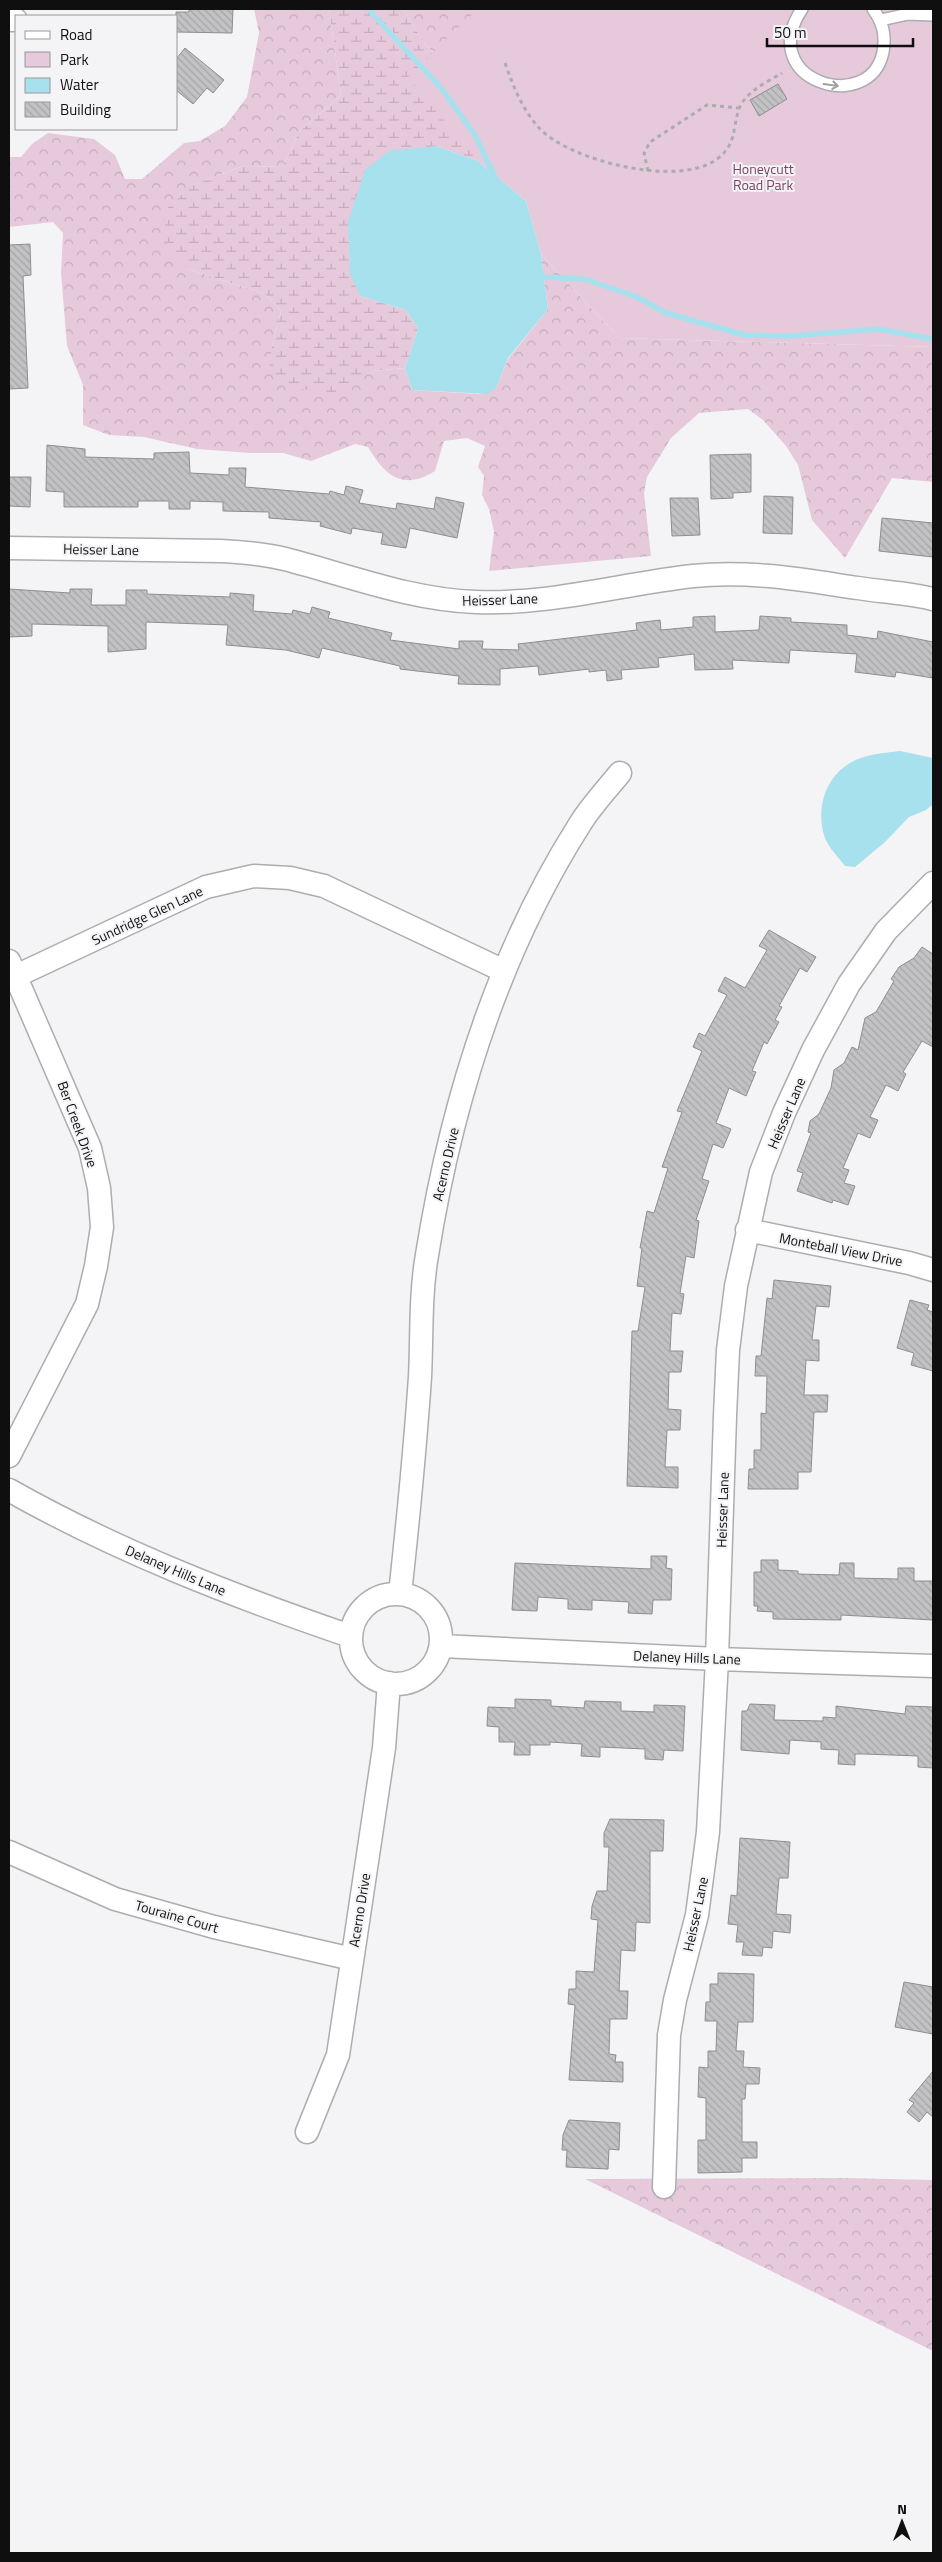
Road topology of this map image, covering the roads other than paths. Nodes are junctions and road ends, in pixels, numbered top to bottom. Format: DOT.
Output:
graph roads {
  1 [pos="802,9"];
  2 [pos="873,9"];
  3 [pos="933,15"];
  4 [pos="881,20"];
  5 [pos="9,548"];
  6 [pos="933,599"];
  7 [pos="620,773"];
  8 [pos="933,883"];
  9 [pos="12,969"];
  10 [pos="504,971"];
  11 [pos="748,1230"];
  12 [pos="933,1270"];
  13 [pos="9,1456"];
  14 [pos="9,1490"];
  15 [pos="400,1594"];
  16 [pos="350,1636"];
  17 [pos="441,1646"];
  18 [pos="717,1659"];
  19 [pos="933,1666"];
  20 [pos="389,1683"];
  21 [pos="9,1852"];
  22 [pos="352,1959"];
  23 [pos="307,2132"];
  24 [pos="664,2187"];
  1 -- 4 [label="lane, one-way"];
  2 -- 4 [label="lane"];
  3 -- 4 [label="lane"];
  5 -- 6 [label="street, Heisser Lane"];
  7 -- 10 [label="street, Acerno Drive"];
  8 -- 11 [label="street, Heisser Lane"];
  9 -- 10 [label="street, Sundridge Glen Lane"];
  9 -- 13 [label="street, Ber Creek Drive"];
  10 -- 15 [label="street, Acerno Drive"];
  11 -- 12 [label="street, Monteball View Drive"];
  11 -- 18 [label="street, Heisser Lane"];
  14 -- 16 [label="street, Delaney Hills Lane"];
  15 -- 16 [label="street"];
  15 -- 17 [label="street"];
  16 -- 20 [label="street"];
  17 -- 18 [label="street, Delaney Hills Lane"];
  17 -- 20 [label="street"];
  18 -- 19 [label="street, Delaney Hills Lane"];
  18 -- 24 [label="street, Heisser Lane"];
  20 -- 22 [label="street, Acerno Drive"];
  21 -- 22 [label="street, Touraine Court"];
  22 -- 23 [label="street, Acerno Drive"];
}
